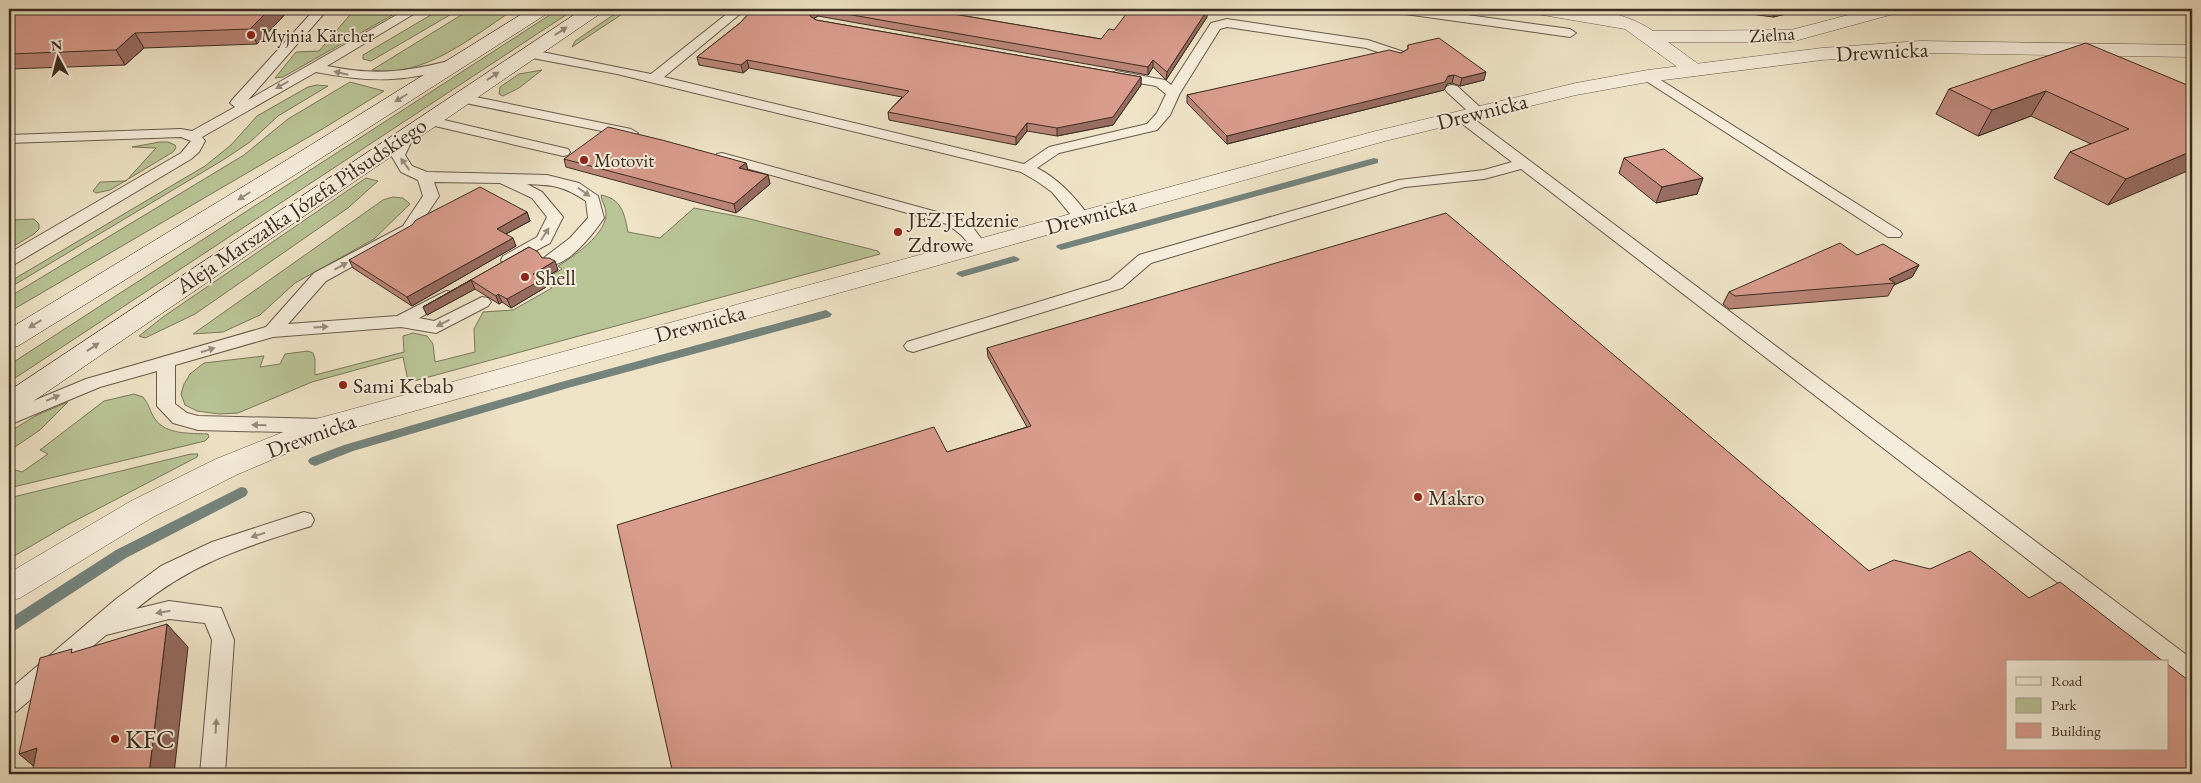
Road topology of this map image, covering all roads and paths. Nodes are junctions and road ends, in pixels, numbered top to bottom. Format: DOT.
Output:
graph roads {
  1 [pos="322,9"];
  2 [pos="416,9"];
  3 [pos="542,9"];
  4 [pos="595,9"];
  5 [pos="740,9"];
  6 [pos="1234,9"];
  7 [pos="1398,9"];
  8 [pos="1537,9"];
  9 [pos="1891,9"];
  10 [pos="1227,23"];
  11 [pos="1570,33"];
  12 [pos="1649,38"];
  13 [pos="2192,51"];
  14 [pos="527,53"];
  15 [pos="1399,55"];
  16 [pos="457,63"];
  17 [pos="314,67"];
  18 [pos="1694,70"];
  19 [pos="1102,73"];
  20 [pos="1648,76"];
  21 [pos="652,79"];
  22 [pos="1452,89"];
  23 [pos="1173,94"];
  24 [pos="460,98"];
  25 [pos="247,106"];
  26 [pos="1468,114"];
  27 [pos="418,126"];
  28 [pos="194,136"];
  29 [pos="647,137"];
  30 [pos="9,139"];
  31 [pos="563,152"];
  32 [pos="704,152"];
  33 [pos="1522,164"];
  34 [pos="1026,169"];
  35 [pos="425,177"];
  36 [pos="503,178"];
  37 [pos="1082,218"];
  38 [pos="1894,234"];
  39 [pos="980,246"];
  40 [pos="9,260"];
  41 [pos="551,261"];
  42 [pos="494,269"];
  43 [pos="460,288"];
  44 [pos="482,302"];
  45 [pos="401,321"];
  46 [pos="272,331"];
  47 [pos="9,340"];
  48 [pos="913,346"];
  49 [pos="166,363"];
  50 [pos="9,404"];
  51 [pos="9,418"];
  52 [pos="326,426"];
  53 [pos="304,520"];
  54 [pos="9,589"];
  55 [pos="99,627"];
  56 [pos="2192,672"];
  57 [pos="9,704"];
  58 [pos="213,774"];
  1 -- 25 [label="lane"];
  2 -- 17 [label="lane"];
  3 -- 16 [label="street, Aleja Marszałka Józefa Piłsudskiego"];
  14 -- 4 [label="street, Aleja Marszałka Józefa Piłsudskiego, one-way"];
  5 -- 21 [label="lane"];
  6 -- 10 [label="lane"];
  7 -- 11 [label="lane"];
  8 -- 12 [label="street"];
  9 -- 12 [label="street, Zielna"];
  10 -- 15 [label="lane"];
  10 -- 23 [label="lane"];
  12 -- 18 [label="street"];
  13 -- 18 [label="street, Drewnicka"];
  14 -- 21 [label="lane"];
  24 -- 14 [label="street, Aleja Marszałka Józefa Piłsudskiego, one-way"];
  16 -- 17 [label="lane, one-way"];
  16 -- 47 [label="street, Aleja Marszałka Józefa Piłsudskiego, one-way"];
  17 -- 25 [label="lane, one-way"];
  18 -- 20 [label="street, Drewnicka"];
  19 -- 23 [label="lane"];
  20 -- 26 [label="street, Drewnicka"];
  20 -- 38 [label="lane"];
  21 -- 34 [label="lane"];
  22 -- 26 [label="lane"];
  23 -- 34 [label="lane"];
  24 -- 27 [label="street, Aleja Marszałka Józefa Piłsudskiego"];
  24 -- 29 [label="lane"];
  25 -- 28 [label="lane"];
  26 -- 33 [label="lane"];
  26 -- 37 [label="street, Drewnicka"];
  27 -- 31 [label="lane"];
  35 -- 27 [label="lane, one-way"];
  50 -- 27 [label="street, Aleja Marszałka Józefa Piłsudskiego, one-way"];
  28 -- 30 [label="lane"];
  28 -- 40 [label="lane"];
  32 -- 39 [label="lane"];
  33 -- 48 [label="lane"];
  33 -- 56 [label="lane"];
  34 -- 37 [label="lane"];
  35 -- 36 [label="lane"];
  46 -- 35 [label="lane, one-way"];
  36 -- 41 [label="lane, one-way"];
  42 -- 36 [label="lane, one-way"];
  37 -- 39 [label="street, Drewnicka"];
  39 -- 52 [label="street, Drewnicka"];
  43 -- 45 [label="lane"];
  44 -- 45 [label="lane, one-way"];
  46 -- 45 [label="lane, one-way"];
  49 -- 46 [label="lane, one-way"];
  51 -- 49 [label="lane, one-way"];
  52 -- 49 [label="lane, one-way"];
  52 -- 54 [label="street, Drewnicka"];
  53 -- 55 [label="lane, one-way"];
  55 -- 57 [label="lane"];
  58 -- 55 [label="lane, one-way"];
}
